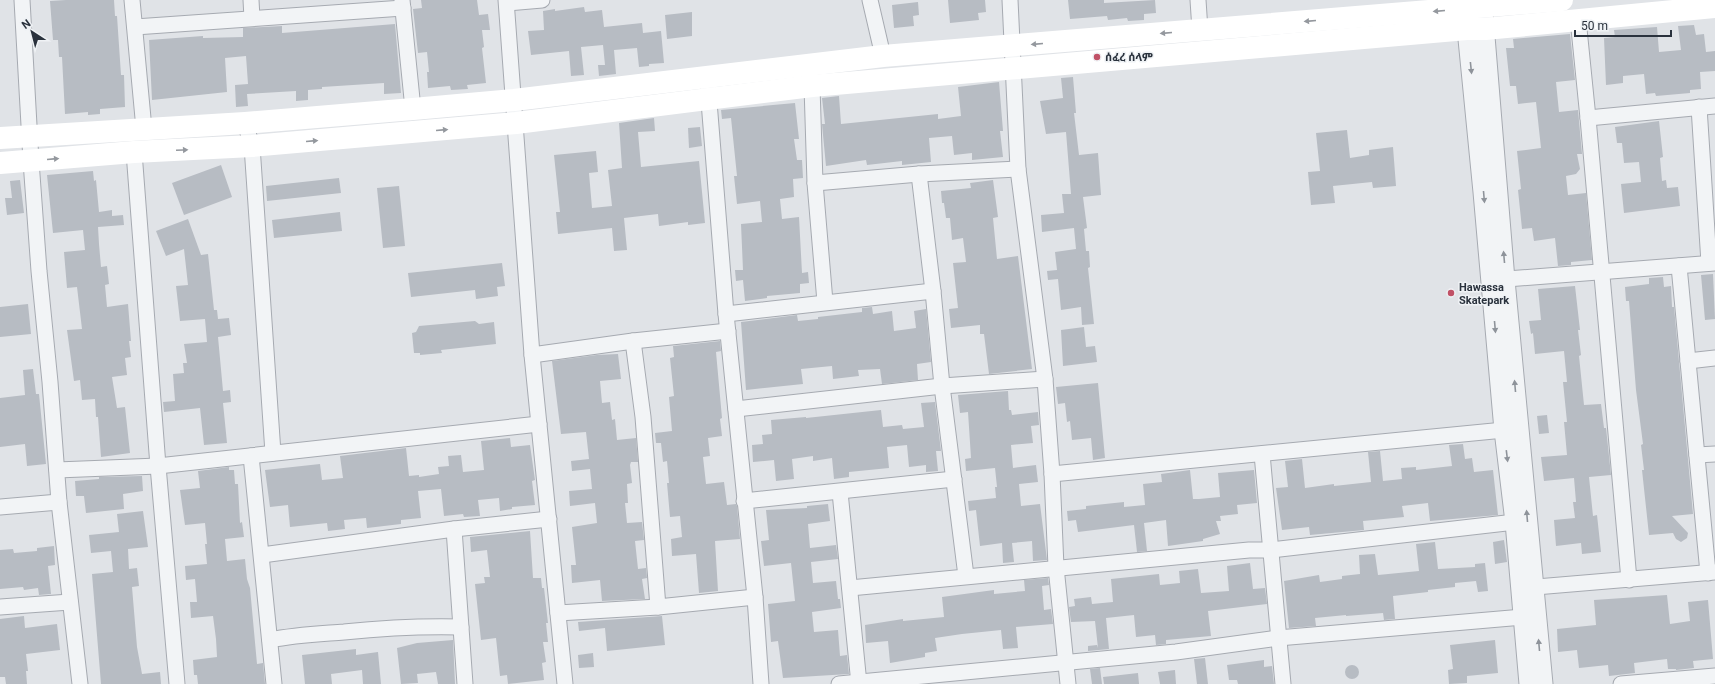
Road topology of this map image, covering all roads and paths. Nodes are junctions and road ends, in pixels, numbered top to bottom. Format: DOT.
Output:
graph roads {
  1 [pos="22,0"];
  2 [pos="132,0"];
  3 [pos="251,0"];
  4 [pos="542,0"];
  5 [pos="870,0"];
  6 [pos="1010,0"];
  7 [pos="1198,0"];
  8 [pos="1562,0"];
  9 [pos="506,2"];
  10 [pos="403,4"];
  11 [pos="1715,7"];
  12 [pos="1474,12"];
  13 [pos="252,18"];
  14 [pos="1578,19"];
  15 [pos="134,27"];
  16 [pos="1200,30"];
  17 [pos="1011,46"];
  18 [pos="883,56"];
  19 [pos="1013,68"];
  20 [pos="706,76"];
  21 [pos="812,86"];
  22 [pos="514,100"];
  23 [pos="709,100"];
  24 [pos="1715,106"];
  25 [pos="1699,107"];
  26 [pos="413,109"];
  27 [pos="1588,118"];
  28 [pos="245,123"];
  29 [pos="516,123"];
  30 [pos="144,129"];
  31 [pos="30,136"];
  32 [pos="0,138"];
  33 [pos="252,146"];
  34 [pos="134,152"];
  35 [pos="31,161"];
  36 [pos="0,163"];
  37 [pos="1018,169"];
  38 [pos="919,174"];
  39 [pos="815,183"];
  40 [pos="1712,263"];
  41 [pos="1679,266"];
  42 [pos="1602,272"];
  43 [pos="1498,280"];
  44 [pos="933,292"];
  45 [pos="825,302"];
  46 [pos="726,314"];
  47 [pos="728,331"];
  48 [pos="633,342"];
  49 [pos="532,355"];
  50 [pos="1715,358"];
  51 [pos="1688,361"];
  52 [pos="1045,379"];
  53 [pos="942,386"];
  54 [pos="736,409"];
  55 [pos="539,424"];
  56 [pos="1504,430"];
  57 [pos="273,453"];
  58 [pos="1262,454"];
  59 [pos="1715,454"];
  60 [pos="1697,455"];
  61 [pos="251,456"];
  62 [pos="158,466"];
  63 [pos="57,470"];
  64 [pos="1052,474"];
  65 [pos="954,478"];
  66 [pos="840,492"];
  67 [pos="744,501"];
  68 [pos="59,502"];
  69 [pos="0,507"];
  70 [pos="548,519"];
  71 [pos="1515,522"];
  72 [pos="454,529"];
  73 [pos="1271,550"];
  74 [pos="262,555"];
  75 [pos="1056,567"];
  76 [pos="1711,572"];
  77 [pos="966,576"];
  78 [pos="1629,580"];
  79 [pos="850,588"];
  80 [pos="1527,588"];
  81 [pos="755,597"];
  82 [pos="70,602"];
  83 [pos="658,607"];
  84 [pos="0,608"];
  85 [pos="558,613"];
  86 [pos="1523,617"];
  87 [pos="461,627"];
  88 [pos="1278,638"];
  89 [pos="270,640"];
  90 [pos="1066,662"];
  91 [pos="1715,676"];
  92 [pos="859,683"];
  93 [pos="80,684"];
  94 [pos="177,684"];
  95 [pos="274,684"];
  96 [pos="465,684"];
  97 [pos="565,684"];
  98 [pos="761,684"];
  99 [pos="839,684"];
  100 [pos="1068,684"];
  101 [pos="1283,684"];
  102 [pos="1528,684"];
  103 [pos="1543,684"];
  104 [pos="1621,684"];
  105 [pos="1636,684"];
  1 -- 31 [label="street"];
  2 -- 15 [label="street"];
  3 -- 13 [label="street"];
  4 -- 9 [label="street"];
  5 -- 18 [label="street"];
  6 -- 17 [label="street"];
  7 -- 16 [label="street"];
  8 -- 12 [label="main road"];
  9 -- 22 [label="street"];
  10 -- 13 [label="street"];
  10 -- 26 [label="street"];
  11 -- 14 [label="main road"];
  12 -- 14 [label="main road"];
  12 -- 16 [label="main road, one-way"];
  12 -- 19 [label="main road"];
  12 -- 43 [label="street"];
  13 -- 15 [label="street"];
  14 -- 27 [label="street"];
  15 -- 30 [label="street"];
  16 -- 17 [label="main road, one-way"];
  17 -- 18 [label="main road"];
  17 -- 19 [label="street"];
  18 -- 20 [label="main road"];
  19 -- 21 [label="main road"];
  19 -- 37 [label="street"];
  20 -- 22 [label="main road"];
  20 -- 23 [label="street"];
  21 -- 23 [label="main road"];
  21 -- 39 [label="street"];
  22 -- 26 [label="main road"];
  22 -- 29 [label="street"];
  23 -- 29 [label="main road"];
  23 -- 46 [label="street"];
  24 -- 25 [label="street"];
  25 -- 27 [label="street"];
  25 -- 40 [label="street"];
  26 -- 28 [label="main road"];
  27 -- 42 [label="street"];
  28 -- 30 [label="main road"];
  28 -- 33 [label="street"];
  33 -- 29 [label="main road, one-way"];
  29 -- 49 [label="street"];
  30 -- 31 [label="main road"];
  31 -- 32 [label="main road"];
  31 -- 35 [label="street"];
  34 -- 33 [label="main road, one-way"];
  33 -- 57 [label="street"];
  35 -- 34 [label="main road, one-way"];
  34 -- 62 [label="street"];
  35 -- 36 [label="main road"];
  35 -- 63 [label="street"];
  37 -- 38 [label="street"];
  37 -- 52 [label="street"];
  38 -- 39 [label="street"];
  38 -- 44 [label="street"];
  39 -- 45 [label="street"];
  40 -- 41 [label="street"];
  41 -- 42 [label="street"];
  41 -- 51 [label="street"];
  42 -- 43 [label="street"];
  42 -- 78 [label="street"];
  43 -- 56 [label="street, one-way"];
  80 -- 43 [label="street, one-way"];
  44 -- 45 [label="street"];
  44 -- 53 [label="street"];
  45 -- 46 [label="street"];
  46 -- 47 [label="street"];
  47 -- 48 [label="street"];
  47 -- 54 [label="street"];
  48 -- 49 [label="street"];
  48 -- 83 [label="street"];
  49 -- 55 [label="street"];
  50 -- 51 [label="street"];
  51 -- 60 [label="street"];
  52 -- 53 [label="street"];
  52 -- 64 [label="street"];
  53 -- 54 [label="street"];
  53 -- 65 [label="street"];
  54 -- 67 [label="street"];
  55 -- 57 [label="street"];
  55 -- 70 [label="street"];
  56 -- 58 [label="street"];
  56 -- 71 [label="street, one-way"];
  57 -- 61 [label="street"];
  58 -- 64 [label="street"];
  58 -- 73 [label="street"];
  59 -- 60 [label="street"];
  60 -- 76 [label="street"];
  61 -- 62 [label="street"];
  61 -- 74 [label="street"];
  62 -- 63 [label="street"];
  62 -- 94 [label="street"];
  63 -- 68 [label="street"];
  64 -- 75 [label="street"];
  65 -- 66 [label="street"];
  65 -- 77 [label="street"];
  66 -- 67 [label="street"];
  66 -- 79 [label="street"];
  67 -- 81 [label="street"];
  68 -- 69 [label="street"];
  68 -- 82 [label="street"];
  70 -- 72 [label="street"];
  70 -- 85 [label="street"];
  71 -- 73 [label="street"];
  71 -- 80 [label="street"];
  72 -- 74 [label="street"];
  72 -- 87 [label="street"];
  73 -- 75 [label="street"];
  73 -- 88 [label="street"];
  74 -- 89 [label="street"];
  75 -- 77 [label="street"];
  75 -- 90 [label="street"];
  76 -- 78 [label="street"];
  77 -- 79 [label="street"];
  78 -- 80 [label="street"];
  79 -- 92 [label="street"];
  80 -- 86 [label="street"];
  103 -- 80 [label="street, one-way"];
  81 -- 83 [label="street"];
  81 -- 98 [label="street"];
  82 -- 84 [label="street"];
  82 -- 93 [label="street"];
  83 -- 85 [label="street"];
  85 -- 97 [label="street"];
  86 -- 88 [label="street"];
  86 -- 102 [label="street"];
  87 -- 89 [label="street"];
  87 -- 96 [label="street"];
  88 -- 90 [label="street"];
  88 -- 101 [label="street"];
  89 -- 95 [label="street"];
  90 -- 92 [label="street"];
  90 -- 100 [label="street"];
  91 -- 105 [label="street"];
  92 -- 99 [label="street"];
  104 -- 105 [label="street"];
}
